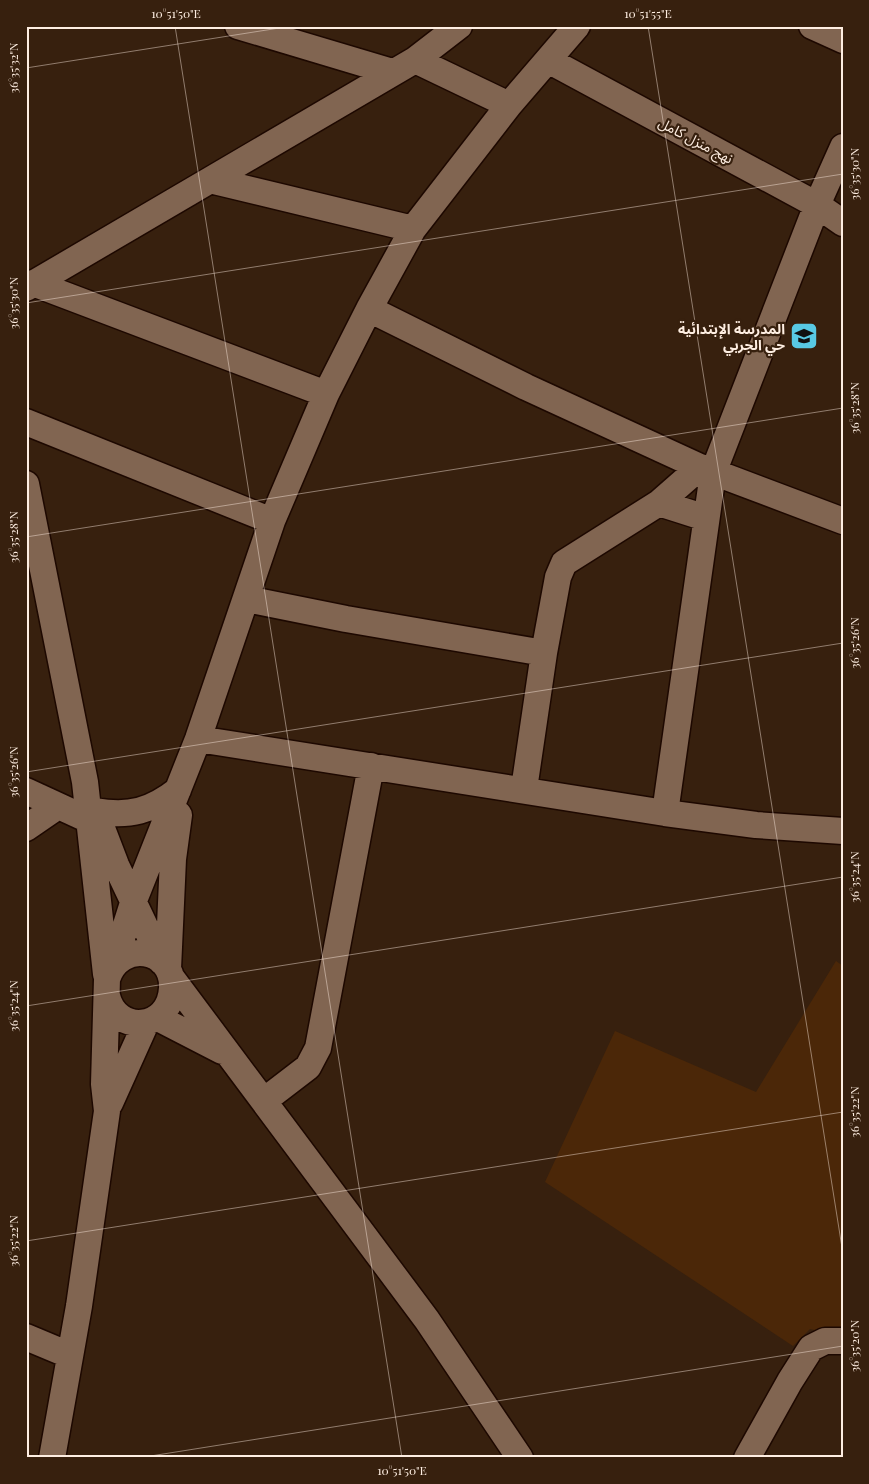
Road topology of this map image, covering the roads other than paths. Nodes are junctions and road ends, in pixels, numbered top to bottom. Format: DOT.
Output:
graph roads {
  1 [pos="238,26"];
  2 [pos="459,26"];
  3 [pos="577,26"];
  4 [pos="812,26"];
  5 [pos="843,40"];
  6 [pos="415,60"];
  7 [pos="548,60"];
  8 [pos="392,72"];
  9 [pos="509,105"];
  10 [pos="843,146"];
  11 [pos="210,180"];
  12 [pos="817,205"];
  13 [pos="843,223"];
  14 [pos="413,229"];
  15 [pos="30,286"];
  16 [pos="369,309"];
  17 [pos="326,394"];
  18 [pos="26,422"];
  19 [pos="706,470"];
  20 [pos="26,484"];
  21 [pos="659,503"];
  22 [pos="706,518"];
  23 [pos="272,521"];
  24 [pos="843,521"];
  25 [pos="32,542"];
  26 [pos="246,598"];
  27 [pos="544,653"];
  28 [pos="198,739"];
  29 [pos="371,766"];
  30 [pos="181,784"];
  31 [pos="524,789"];
  32 [pos="26,791"];
  33 [pos="58,806"];
  34 [pos="665,813"];
  35 [pos="95,818"];
  36 [pos="26,828"];
  37 [pos="843,831"];
  38 [pos="132,903"];
  39 [pos="167,969"];
  40 [pos="109,979"];
  41 [pos="152,1021"];
  42 [pos="232,1057"];
  43 [pos="265,1100"];
  44 [pos="107,1111"];
  45 [pos="26,1337"];
  46 [pos="843,1341"];
  47 [pos="70,1356"];
  48 [pos="52,1458"];
  49 [pos="520,1458"];
  50 [pos="747,1458"];
  1 -- 8 [label="street"];
  2 -- 6 [label="street"];
  3 -- 7 [label="street"];
  4 -- 5 [label="street"];
  6 -- 8 [label="street"];
  6 -- 9 [label="street"];
  7 -- 9 [label="street"];
  7 -- 12 [label="street, نهج منزل كامل"];
  8 -- 11 [label="street"];
  9 -- 14 [label="street"];
  10 -- 12 [label="street"];
  11 -- 14 [label="street"];
  11 -- 15 [label="street"];
  12 -- 13 [label="street, نهج منزل كامل"];
  12 -- 19 [label="street"];
  14 -- 16 [label="street"];
  15 -- 17 [label="street"];
  16 -- 17 [label="street"];
  16 -- 19 [label="street"];
  17 -- 23 [label="street"];
  18 -- 23 [label="street"];
  19 -- 21 [label="street"];
  19 -- 22 [label="street"];
  19 -- 24 [label="street"];
  20 -- 25 [label="street"];
  21 -- 22 [label="street"];
  21 -- 27 [label="street"];
  22 -- 34 [label="street"];
  23 -- 26 [label="street"];
  25 -- 35 [label="street"];
  26 -- 27 [label="street"];
  26 -- 28 [label="street"];
  27 -- 31 [label="street"];
  28 -- 29 [label="street"];
  28 -- 30 [label="street"];
  29 -- 31 [label="street"];
  29 -- 43 [label="street"];
  30 -- 35 [label="street"];
  30 -- 38 [label="street"];
  30 -- 39 [label="street"];
  31 -- 34 [label="street"];
  32 -- 33 [label="street"];
  33 -- 35 [label="street"];
  33 -- 36 [label="street"];
  34 -- 37 [label="street"];
  35 -- 38 [label="street"];
  35 -- 40 [label="street"];
  38 -- 39 [label="street"];
  38 -- 40 [label="street"];
  39 -- 40 [label="street"];
  39 -- 41 [label="street"];
  39 -- 42 [label="street"];
  40 -- 41 [label="street"];
  40 -- 44 [label="street"];
  41 -- 42 [label="street"];
  41 -- 44 [label="street"];
  42 -- 43 [label="street"];
  43 -- 49 [label="street"];
  44 -- 47 [label="street"];
  45 -- 47 [label="street"];
  46 -- 50 [label="street"];
  47 -- 48 [label="street"];
}
